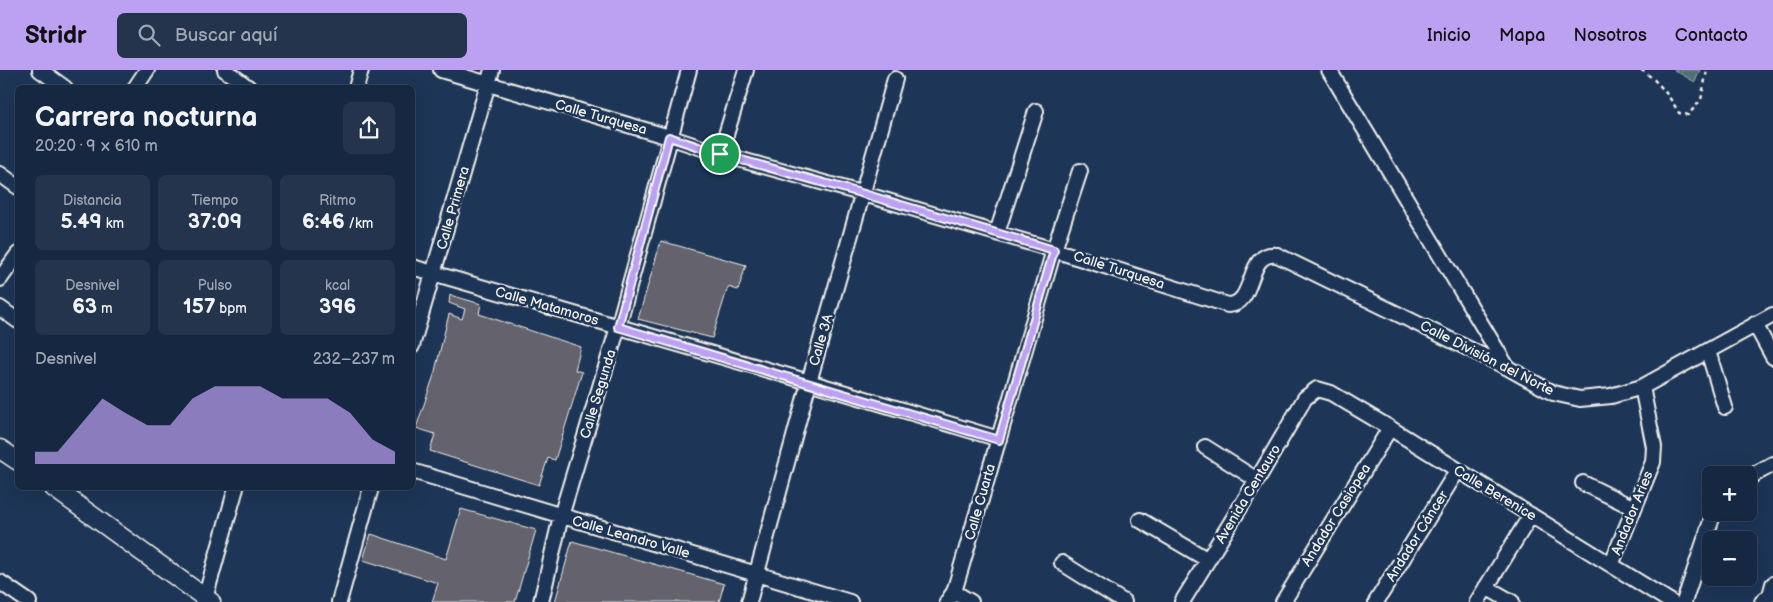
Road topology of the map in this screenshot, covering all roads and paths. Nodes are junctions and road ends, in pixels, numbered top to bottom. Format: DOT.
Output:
graph roads {
  1 [pos="40,70"];
  2 [pos="147,70"];
  3 [pos="225,70"];
  4 [pos="361,70"];
  5 [pos="441,70"];
  6 [pos="492,70"];
  7 [pos="688,70"];
  8 [pos="746,70"];
  9 [pos="1329,70"];
  10 [pos="1641,70"];
  11 [pos="1707,70"];
  12 [pos="896,79"];
  13 [pos="488,84"];
  14 [pos="61,85"];
  15 [pos="137,85"];
  16 [pos="245,85"];
  17 [pos="357,85"];
  18 [pos="1036,111"];
  19 [pos="669,137"];
  20 [pos="720,154"];
  21 [pos="1080,171"];
  22 [pos="0,174"];
  23 [pos="15,184"];
  24 [pos="864,194"];
  25 [pos="997,233"];
  26 [pos="1054,250"];
  27 [pos="15,258"];
  28 [pos="1258,263"];
  29 [pos="415,268"];
  30 [pos="434,273"];
  31 [pos="0,279"];
  32 [pos="0,308"];
  33 [pos="1773,315"];
  34 [pos="15,319"];
  35 [pos="1755,324"];
  36 [pos="618,327"];
  37 [pos="415,336"];
  38 [pos="1708,351"];
  39 [pos="1773,357"];
  40 [pos="1508,368"];
  41 [pos="809,382"];
  42 [pos="1642,387"];
  43 [pos="1317,389"];
  44 [pos="1725,407"];
  45 [pos="1390,428"];
  46 [pos="999,440"];
  47 [pos="1205,447"];
  48 [pos="0,448"];
  49 [pos="15,459"];
  50 [pos="1773,464"];
  51 [pos="1457,470"];
  52 [pos="415,473"];
  53 [pos="1757,473"];
  54 [pos="1257,480"];
  55 [pos="1583,483"];
  56 [pos="57,490"];
  57 [pos="235,490"];
  58 [pos="370,490"];
  59 [pos="1634,508"];
  60 [pos="1531,515"];
  61 [pos="561,516"];
  62 [pos="1140,520"];
  63 [pos="1711,521"];
  64 [pos="1208,560"];
  65 [pos="1062,563"];
  66 [pos="1611,565"];
  67 [pos="757,574"];
  68 [pos="0,582"];
  69 [pos="1773,584"];
  70 [pos="1486,586"];
  71 [pos="951,597"];
  72 [pos="207,600"];
  73 [pos="29,602"];
  74 [pos="339,602"];
  75 [pos="541,602"];
  76 [pos="749,602"];
  77 [pos="850,602"];
  78 [pos="971,602"];
  79 [pos="1124,602"];
  80 [pos="1182,602"];
  81 [pos="1283,602"];
  82 [pos="1376,602"];
  83 [pos="1477,602"];
  84 [pos="1512,602"];
  85 [pos="1671,602"];
  86 [pos="1684,602"];
  87 [pos="1762,602"];
  1 -- 14 [label="street"];
  2 -- 15 [label="street"];
  3 -- 16 [label="street"];
  4 -- 17 [label="street"];
  5 -- 13 [label="street, Calle Turquesa"];
  6 -- 13 [label="street, Calle Primera"];
  7 -- 19 [label="street, Calle Segunda"];
  8 -- 20 [label="street"];
  9 -- 40 [label="street"];
  10 -- 11 [label="path"];
  12 -- 24 [label="street, Calle 3A"];
  13 -- 19 [label="street, Calle Turquesa"];
  13 -- 30 [label="street, Calle Primera"];
  18 -- 25 [label="street"];
  19 -- 20 [label="street, Calle Turquesa"];
  19 -- 36 [label="street, Calle Segunda"];
  20 -- 24 [label="street, Calle Turquesa"];
  21 -- 26 [label="street, Calle Cuarta"];
  22 -- 23 [label="street"];
  24 -- 25 [label="street, Calle Turquesa"];
  24 -- 41 [label="street, Calle 3A"];
  25 -- 26 [label="street, Calle Turquesa"];
  26 -- 28 [label="street, Calle Turquesa"];
  26 -- 46 [label="street, Calle Cuarta"];
  27 -- 31 [label="street"];
  28 -- 40 [label="street, Calle División del Norte"];
  29 -- 30 [label="street, Calle Matamoros"];
  30 -- 36 [label="street, Calle Matamoros"];
  30 -- 37 [label="street, Calle Primera"];
  32 -- 34 [label="street"];
  33 -- 35 [label="street, Calle División del Norte"];
  35 -- 38 [label="street, Calle División del Norte"];
  35 -- 39 [label="street"];
  36 -- 41 [label="street, Calle Matamoros"];
  36 -- 61 [label="street, Calle Segunda"];
  38 -- 42 [label="street, Calle División del Norte"];
  38 -- 44 [label="street"];
  40 -- 42 [label="street, Calle División del Norte"];
  41 -- 46 [label="street, Calle Matamoros"];
  41 -- 67 [label="street, Calle 3A"];
  42 -- 59 [label="street, Andador Aries"];
  43 -- 45 [label="street, Calle Berenice"];
  43 -- 54 [label="street, Avenida Centauro"];
  45 -- 51 [label="street, Calle Berenice"];
  45 -- 81 [label="street, Andador Casiopea"];
  46 -- 71 [label="street, Calle Cuarta"];
  47 -- 54 [label="street"];
  48 -- 49 [label="main road"];
  50 -- 53 [label="street"];
  51 -- 60 [label="street, Calle Berenice"];
  51 -- 82 [label="street, Andador Cáncer"];
  52 -- 61 [label="street, Calle Leandro Valle"];
  54 -- 64 [label="street, Avenida Centauro"];
  55 -- 59 [label="street"];
  56 -- 72 [label="main road"];
  57 -- 72 [label="street"];
  58 -- 74 [label="street"];
  59 -- 66 [label="street, Andador Aries"];
  60 -- 66 [label="street, Calle Berenice"];
  60 -- 70 [label="street"];
  61 -- 67 [label="street, Calle Leandro Valle"];
  61 -- 75 [label="street, Calle Segunda"];
  62 -- 64 [label="street"];
  63 -- 86 [label="street"];
  64 -- 80 [label="street, Avenida Centauro"];
  65 -- 79 [label="street"];
  66 -- 85 [label="street, Calle Berenice"];
  67 -- 76 [label="street, Calle 3A"];
  67 -- 77 [label="street, Calle Leandro Valle"];
  68 -- 73 [label="street"];
  69 -- 87 [label="street"];
  70 -- 83 [label="street"];
  70 -- 84 [label="street"];
  71 -- 78 [label="street"];
}
